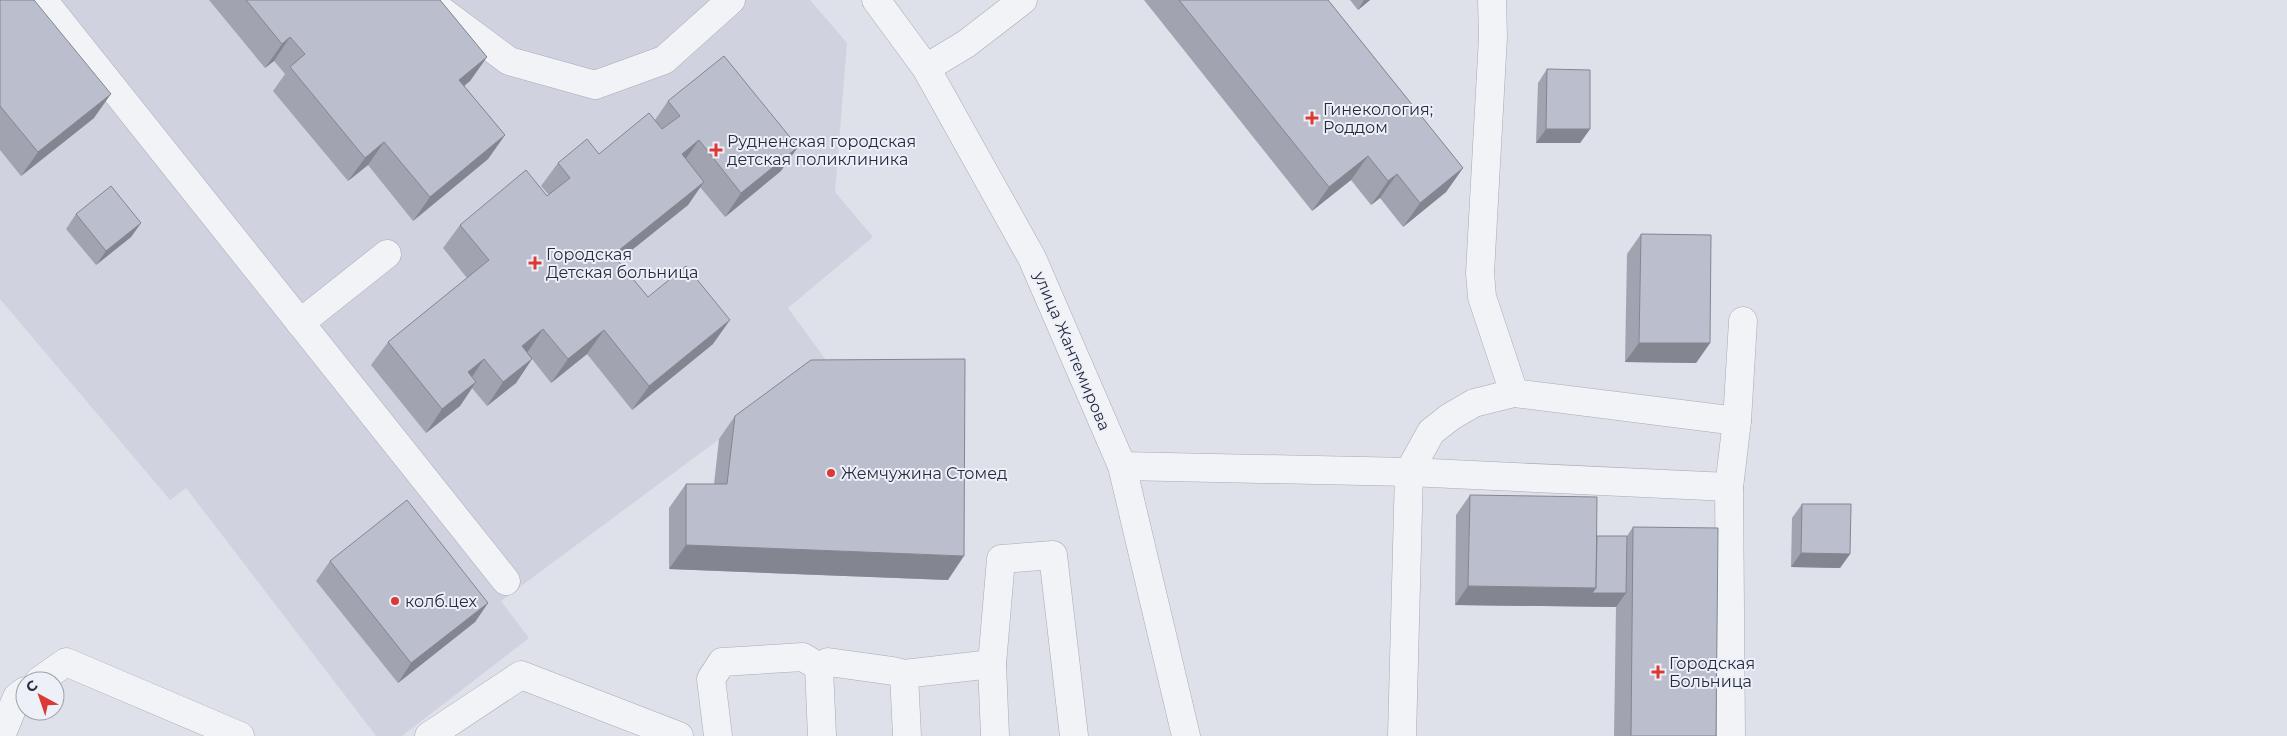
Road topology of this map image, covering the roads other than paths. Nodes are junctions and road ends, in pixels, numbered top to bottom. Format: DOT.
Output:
graph roads {
  1 [pos="43,0"];
  2 [pos="427,0"];
  3 [pos="731,0"];
  4 [pos="876,0"];
  5 [pos="1023,0"];
  6 [pos="1492,0"];
  7 [pos="926,68"];
  8 [pos="387,254"];
  9 [pos="1743,321"];
  10 [pos="300,323"];
  11 [pos="1514,393"];
  12 [pos="1737,421"];
  13 [pos="1122,466"];
  14 [pos="1409,472"];
  15 [pos="1729,488"];
  16 [pos="506,581"];
  17 [pos="992,664"];
  18 [pos="819,667"];
  19 [pos="53,671"];
  20 [pos="904,674"];
  21 [pos="15,702"];
  22 [pos="2,736"];
  23 [pos="240,736"];
  24 [pos="429,736"];
  25 [pos="679,736"];
  26 [pos="718,736"];
  27 [pos="822,736"];
  28 [pos="907,736"];
  29 [pos="995,736"];
  30 [pos="1074,736"];
  31 [pos="1186,736"];
  32 [pos="1402,736"];
  33 [pos="1730,736"];
  1 -- 10 [label="street"];
  2 -- 3 [label="street"];
  4 -- 7 [label="street, улица Жантемирова"];
  5 -- 7 [label="street"];
  6 -- 11 [label="street"];
  7 -- 13 [label="street, улица Жантемирова"];
  8 -- 10 [label="street"];
  9 -- 12 [label="street"];
  10 -- 16 [label="street"];
  11 -- 12 [label="street"];
  11 -- 14 [label="street"];
  12 -- 15 [label="street"];
  13 -- 14 [label="street"];
  13 -- 31 [label="street, улица Жантемирова"];
  14 -- 15 [label="street"];
  14 -- 32 [label="street"];
  15 -- 33 [label="street"];
  17 -- 20 [label="street"];
  17 -- 29 [label="street"];
  17 -- 30 [label="street"];
  18 -- 20 [label="street"];
  18 -- 26 [label="street"];
  18 -- 27 [label="street"];
  19 -- 23 [label="street"];
  20 -- 28 [label="street"];
  21 -- 22 [label="street"];
  24 -- 25 [label="street"];
}
